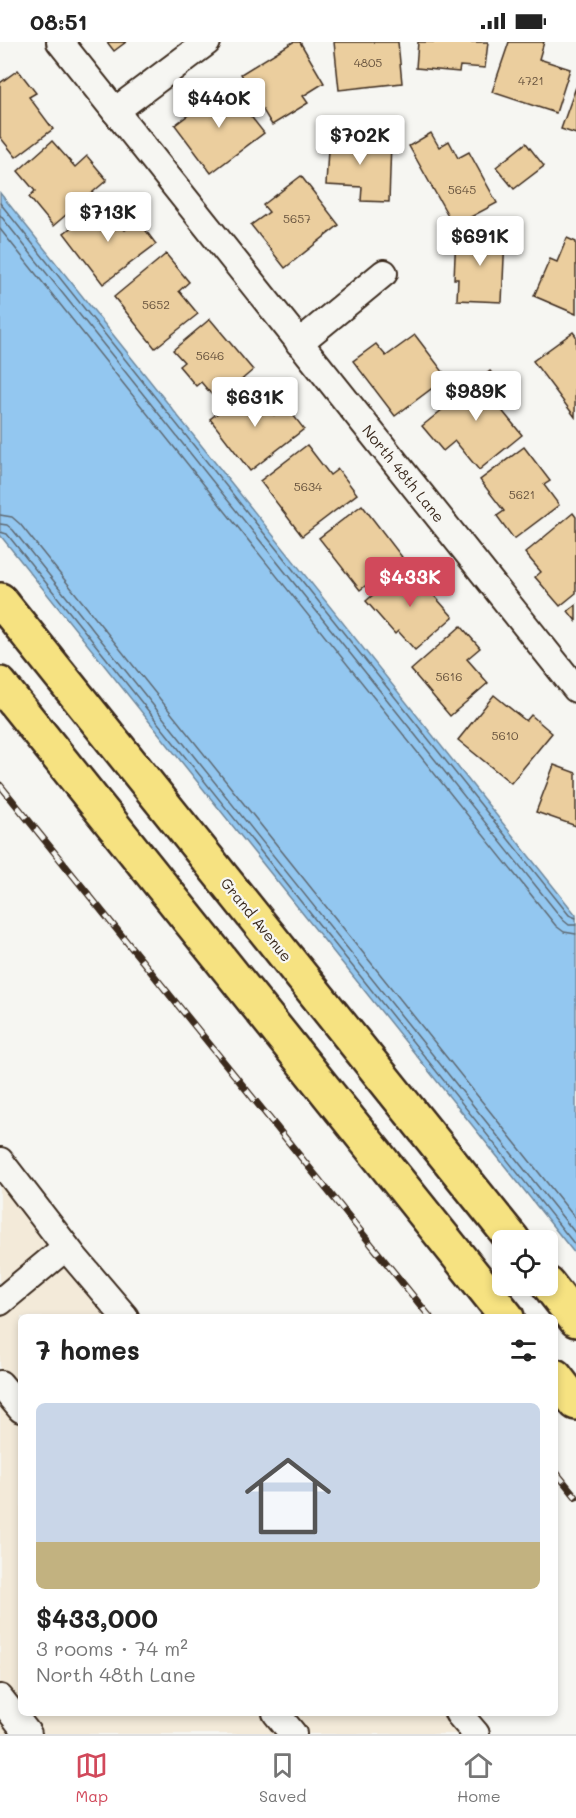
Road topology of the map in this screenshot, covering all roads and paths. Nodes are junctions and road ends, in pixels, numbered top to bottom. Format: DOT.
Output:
graph roads {
  1 [pos="60,42"];
  2 [pos="207,42"];
  3 [pos="115,111"];
  4 [pos="384,273"];
  5 [pos="299,343"];
  6 [pos="0,600"];
  7 [pos="0,684"];
  8 [pos="576,689"];
  9 [pos="0,1161"];
  10 [pos="505,1230"];
  11 [pos="66,1246"];
  12 [pos="557,1296"];
  13 [pos="0,1302"];
  14 [pos="122,1314"];
  15 [pos="505,1314"];
  16 [pos="576,1320"];
  17 [pos="558,1380"];
  18 [pos="0,1384"];
  19 [pos="576,1402"];
  20 [pos="18,1405"];
  21 [pos="0,1698"];
  22 [pos="278,1716"];
  23 [pos="461,1716"];
  24 [pos="28,1734"];
  25 [pos="293,1734"];
  26 [pos="476,1734"];
  1 -- 3 [label="street, North 48th Lane"];
  2 -- 3 [label="street"];
  3 -- 5 [label="street, North 48th Lane"];
  4 -- 5 [label="street"];
  5 -- 8 [label="street, North 48th Lane"];
  6 -- 10 [label="highway, Grand Avenue"];
  7 -- 15 [label="highway"];
  9 -- 11 [label="street"];
  11 -- 13 [label="street"];
  11 -- 14 [label="street"];
  12 -- 16 [label="highway"];
  17 -- 19 [label="highway"];
  18 -- 20 [label="street"];
  21 -- 24 [label="street"];
  22 -- 25 [label="street"];
  23 -- 26 [label="street"];
}
